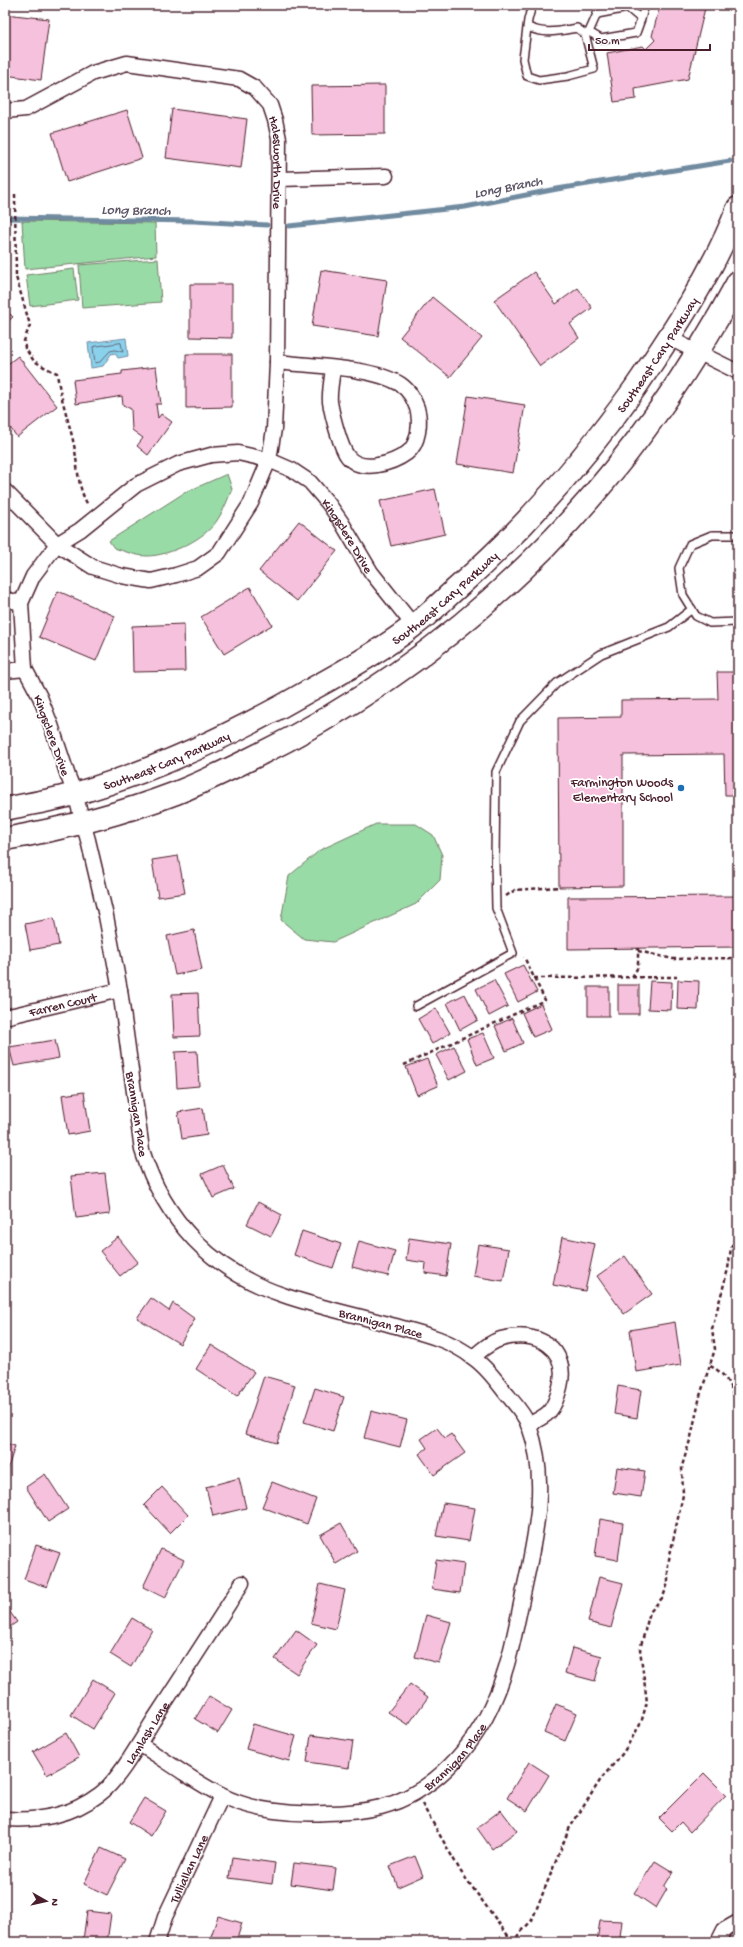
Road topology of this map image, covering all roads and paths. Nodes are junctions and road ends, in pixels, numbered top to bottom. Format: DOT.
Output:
graph roads {
  1 [pos="532,5"];
  2 [pos="644,5"];
  3 [pos="641,19"];
  4 [pos="528,27"];
  5 [pos="587,33"];
  6 [pos="5,111"];
  7 [pos="386,176"];
  8 [pos="279,179"];
  9 [pos="15,194"];
  10 [pos="738,208"];
  11 [pos="738,282"];
  12 [pos="669,338"];
  13 [pos="698,353"];
  14 [pos="278,362"];
  15 [pos="333,368"];
  16 [pos="738,372"];
  17 [pos="269,460"];
  18 [pos="5,491"];
  19 [pos="95,518"];
  20 [pos="738,535"];
  21 [pos="57,544"];
  22 [pos="5,599"];
  23 [pos="21,603"];
  24 [pos="692,609"];
  25 [pos="738,622"];
  26 [pos="414,626"];
  27 [pos="25,670"];
  28 [pos="5,671"];
  29 [pos="75,794"];
  30 [pos="5,809"];
  31 [pos="82,822"];
  32 [pos="5,839"];
  33 [pos="559,887"];
  34 [pos="504,898"];
  35 [pos="521,951"];
  36 [pos="738,958"];
  37 [pos="534,978"];
  38 [pos="632,978"];
  39 [pos="677,978"];
  40 [pos="120,990"];
  41 [pos="416,1006"];
  42 [pos="5,1017"];
  43 [pos="404,1065"];
  44 [pos="738,1230"];
  45 [pos="473,1357"];
  46 [pos="710,1366"];
  47 [pos="738,1410"];
  48 [pos="528,1425"];
  49 [pos="242,1583"];
  50 [pos="139,1744"];
  51 [pos="416,1791"];
  52 [pos="222,1796"];
  53 [pos="5,1819"];
  54 [pos="738,1922"];
  55 [pos="512,1941"];
  56 [pos="157,1942"];
  57 [pos="718,1942"];
  1 -- 4 [label="lane"];
  2 -- 3 [label="lane"];
  3 -- 5 [label="lane"];
  3 -- 5 [label="lane"];
  4 -- 5 [label="lane"];
  4 -- 5 [label="lane"];
  6 -- 8 [label="street, Halesworth Drive"];
  7 -- 8 [label="street"];
  8 -- 14 [label="street, Halesworth Drive"];
  9 -- 19 [label="path"];
  10 -- 12 [label="main road, Southeast Cary Parkway"];
  11 -- 13 [label="main road"];
  12 -- 13 [label="street"];
  12 -- 26 [label="main road, Southeast Cary Parkway"];
  13 -- 16 [label="street"];
  13 -- 31 [label="main road"];
  14 -- 15 [label="street"];
  14 -- 17 [label="street, Halesworth Drive"];
  15 -- 15 [label="street"];
  17 -- 19 [label="street, Kingsclere Drive"];
  17 -- 21 [label="street"];
  17 -- 26 [label="street, Kingsclere Drive"];
  18 -- 21 [label="street"];
  19 -- 21 [label="street, Kingsclere Drive"];
  20 -- 24 [label="lane"];
  21 -- 23 [label="street, Kingsclere Drive"];
  22 -- 23 [label="street"];
  23 -- 27 [label="street, Kingsclere Drive"];
  24 -- 25 [label="lane"];
  24 -- 41 [label="lane"];
  26 -- 29 [label="main road, Southeast Cary Parkway"];
  27 -- 28 [label="street"];
  27 -- 29 [label="street, Kingsclere Drive"];
  29 -- 30 [label="main road, Southeast Cary Parkway"];
  29 -- 31 [label="street, Brannigan Place"];
  31 -- 32 [label="main road"];
  31 -- 40 [label="street, Brannigan Place"];
  33 -- 34 [label="path"];
  35 -- 37 [label="path"];
  36 -- 38 [label="path"];
  37 -- 38 [label="path"];
  37 -- 43 [label="path"];
  38 -- 39 [label="path"];
  40 -- 42 [label="street, Farren Court"];
  40 -- 45 [label="street, Brannigan Place"];
  44 -- 46 [label="path"];
  45 -- 48 [label="street, Brannigan Place"];
  45 -- 48 [label="street"];
  46 -- 47 [label="path"];
  46 -- 55 [label="path"];
  48 -- 51 [label="street, Brannigan Place"];
  49 -- 50 [label="street, Lamlash Lane"];
  50 -- 52 [label="street, Brannigan Place"];
  50 -- 53 [label="street, Lamlash Lane"];
  51 -- 52 [label="street, Brannigan Place"];
  51 -- 55 [label="path"];
  52 -- 56 [label="street, Tulliallan Lane"];
  54 -- 57 [label="street"];
}
